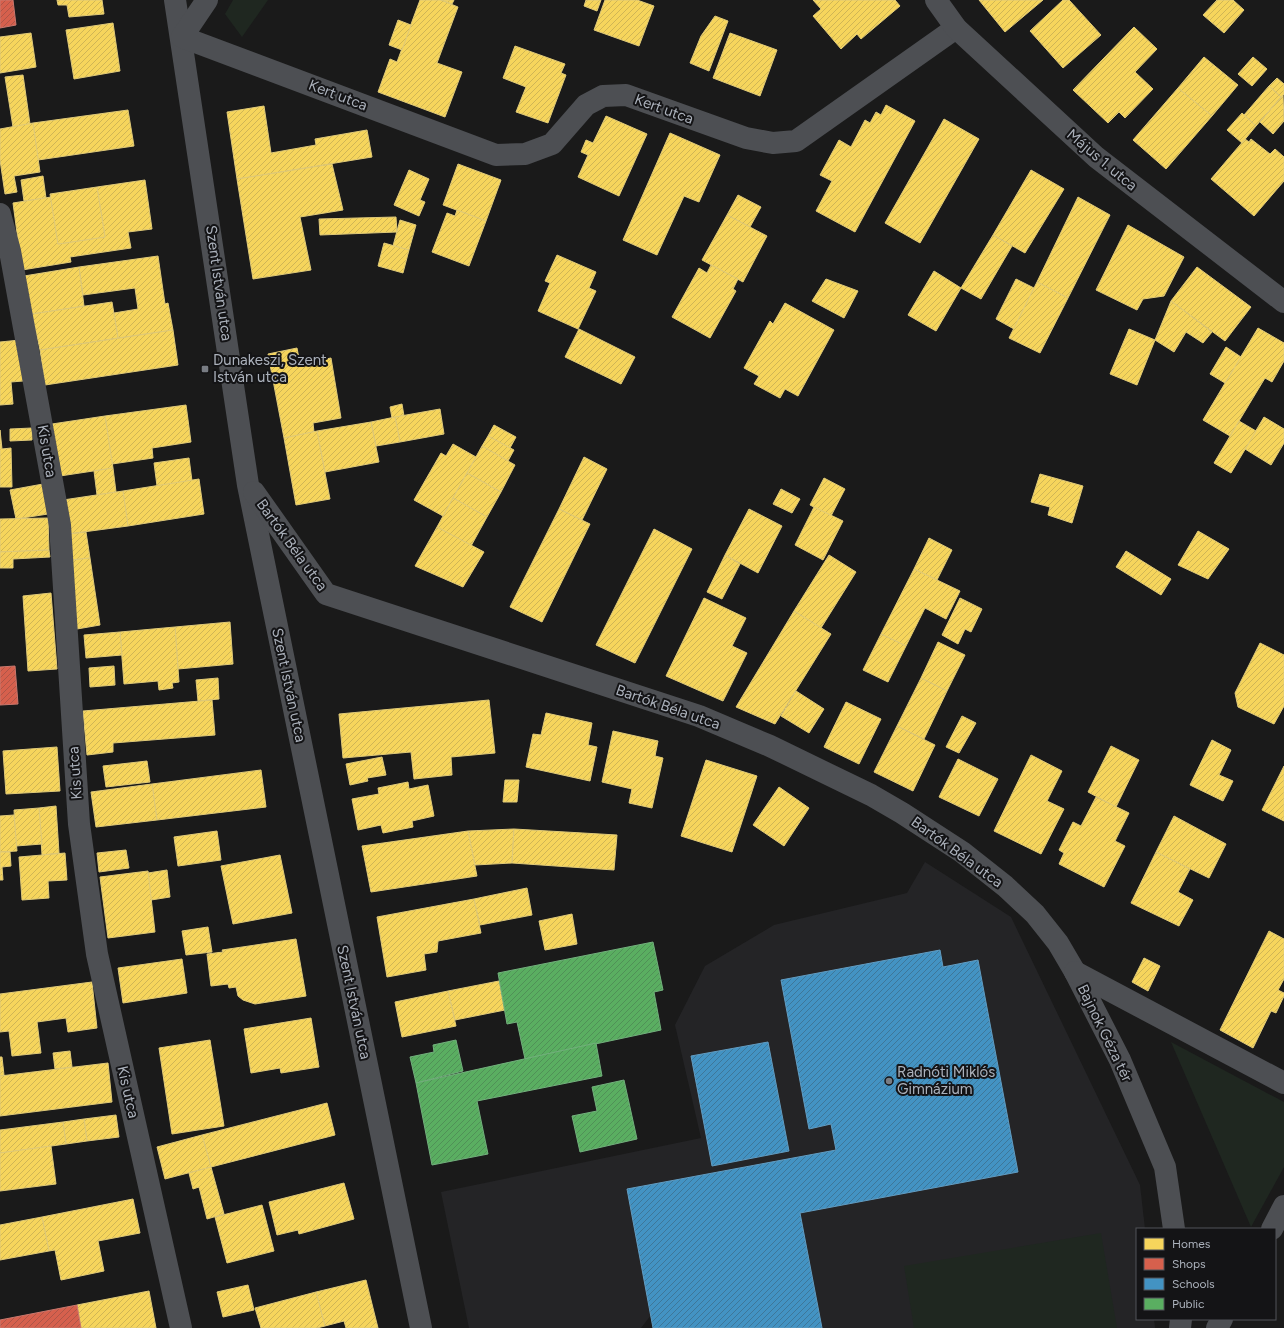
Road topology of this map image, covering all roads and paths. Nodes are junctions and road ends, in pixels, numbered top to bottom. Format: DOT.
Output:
graph roads {
  1 [pos="176,0"];
  2 [pos="207,0"];
  3 [pos="936,0"];
  4 [pos="956,28"];
  5 [pos="182,37"];
  6 [pos="0,214"];
  7 [pos="1284,302"];
  8 [pos="248,485"];
  9 [pos="1075,972"];
  10 [pos="1284,1083"];
  11 [pos="1284,1206"];
  12 [pos="1174,1228"];
  13 [pos="1273,1228"];
  14 [pos="180,1328"];
  15 [pos="421,1328"];
  1 -- 5 [label="street, Szent István utca"];
  2 -- 5 [label="street"];
  3 -- 4 [label="street, Május 1. utca"];
  4 -- 5 [label="street, Kert utca"];
  4 -- 7 [label="street, Május 1. utca"];
  5 -- 8 [label="street, Szent István utca"];
  6 -- 14 [label="street, Kis utca"];
  8 -- 9 [label="street, Bartók Béla utca"];
  8 -- 15 [label="street, Szent István utca"];
  9 -- 10 [label="street, Bajnok Géza tér"];
  9 -- 12 [label="street, Bajnok Géza tér"];
  11 -- 13 [label="street"];
}
